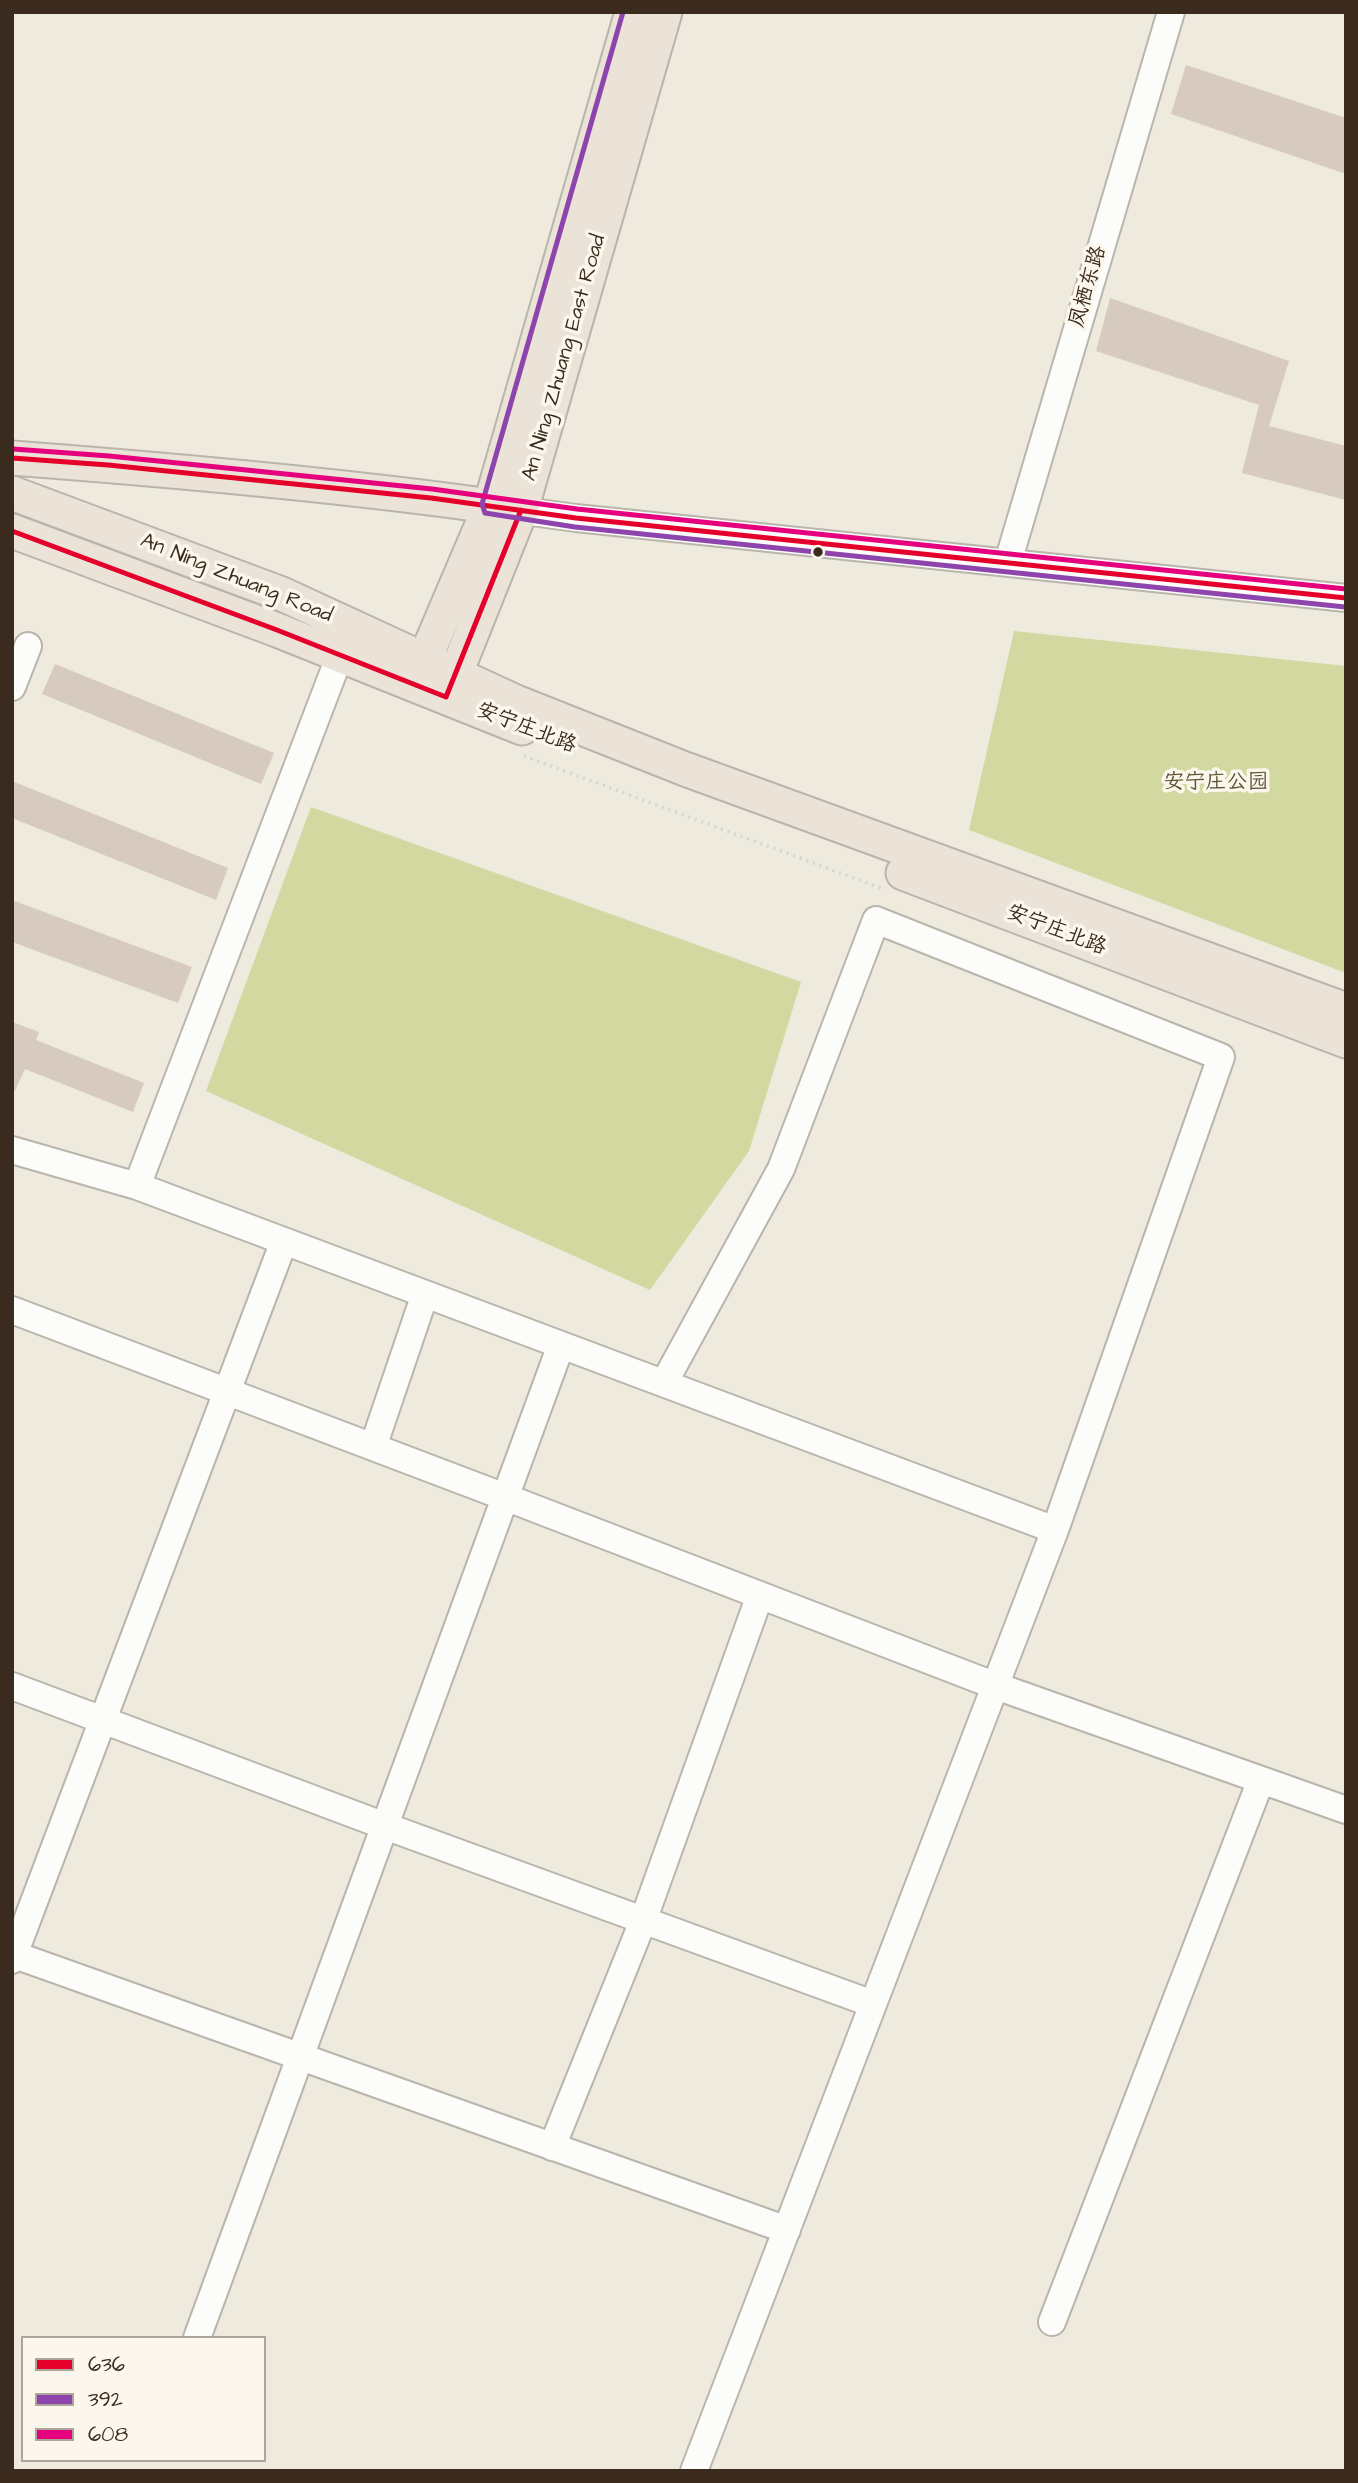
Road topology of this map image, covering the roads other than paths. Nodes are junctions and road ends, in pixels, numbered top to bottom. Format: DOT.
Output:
graph roads {
  1 [pos="632,12"];
  2 [pos="664,12"];
  3 [pos="1171,12"];
  4 [pos="12,458"];
  5 [pos="12,493"];
  6 [pos="505,508"];
  7 [pos="12,531"];
  8 [pos="1008,562"];
  9 [pos="1346,598"];
  10 [pos="28,646"];
  11 [pos="340,655"];
  12 [pos="419,672"];
  13 [pos="451,686"];
  14 [pos="12,687"];
  15 [pos="1346,1010"];
  16 [pos="1346,1041"];
  17 [pos="12,1150"];
  18 [pos="137,1186"];
  19 [pos="284,1241"];
  20 [pos="425,1294"];
  21 [pos="12,1310"];
  22 [pos="561,1345"];
  23 [pos="664,1384"];
  24 [pos="227,1391"];
  25 [pos="373,1447"];
  26 [pos="505,1497"];
  27 [pos="1055,1530"];
  28 [pos="760,1595"];
  29 [pos="12,1686"];
  30 [pos="996,1686"];
  31 [pos="103,1720"];
  32 [pos="1261,1780"];
  33 [pos="1346,1810"];
  34 [pos="385,1826"];
  35 [pos="643,1921"];
  36 [pos="13,1956"];
  37 [pos="873,2004"];
  38 [pos="300,2058"];
  39 [pos="552,2147"];
  40 [pos="787,2230"];
  41 [pos="1052,2322"];
  42 [pos="198,2336"];
  43 [pos="694,2471"];
  1 -- 6 [label="main road, An Ning Zhuang East Road"];
  2 -- 6 [label="main road, An Ning Zhuang East Road"];
  3 -- 8 [label="street, 凤栖东路"];
  4 -- 6 [label="main road"];
  5 -- 12 [label="main road, An Ning Zhuang Road"];
  6 -- 8 [label="street"];
  6 -- 12 [label="main road, An Ning Zhuang East Road"];
  6 -- 13 [label="main road, An Ning Zhuang East Road"];
  7 -- 11 [label="main road"];
  8 -- 9 [label="street"];
  10 -- 14 [label="street"];
  11 -- 12 [label="main road"];
  11 -- 18 [label="street"];
  12 -- 13 [label="main road, 安宁庄北路"];
  13 -- 15 [label="main road, 安宁庄北路"];
  13 -- 16 [label="main road, 安宁庄北路"];
  17 -- 18 [label="street"];
  18 -- 19 [label="street"];
  19 -- 20 [label="street"];
  19 -- 24 [label="street"];
  20 -- 22 [label="street"];
  20 -- 25 [label="street"];
  21 -- 24 [label="street"];
  22 -- 23 [label="street"];
  22 -- 26 [label="street"];
  23 -- 27 [label="street"];
  23 -- 27 [label="street"];
  24 -- 25 [label="street"];
  24 -- 31 [label="street"];
  25 -- 26 [label="street"];
  26 -- 28 [label="street"];
  26 -- 34 [label="street"];
  27 -- 30 [label="street"];
  28 -- 30 [label="street"];
  28 -- 35 [label="street"];
  29 -- 31 [label="street"];
  30 -- 32 [label="street"];
  30 -- 37 [label="street"];
  31 -- 34 [label="street"];
  31 -- 36 [label="street"];
  32 -- 33 [label="street"];
  32 -- 41 [label="street"];
  34 -- 35 [label="street"];
  34 -- 38 [label="street"];
  35 -- 37 [label="street"];
  35 -- 39 [label="street"];
  36 -- 38 [label="street"];
  37 -- 40 [label="street"];
  38 -- 39 [label="street"];
  38 -- 42 [label="street"];
  39 -- 40 [label="street"];
  40 -- 43 [label="street"];
}
